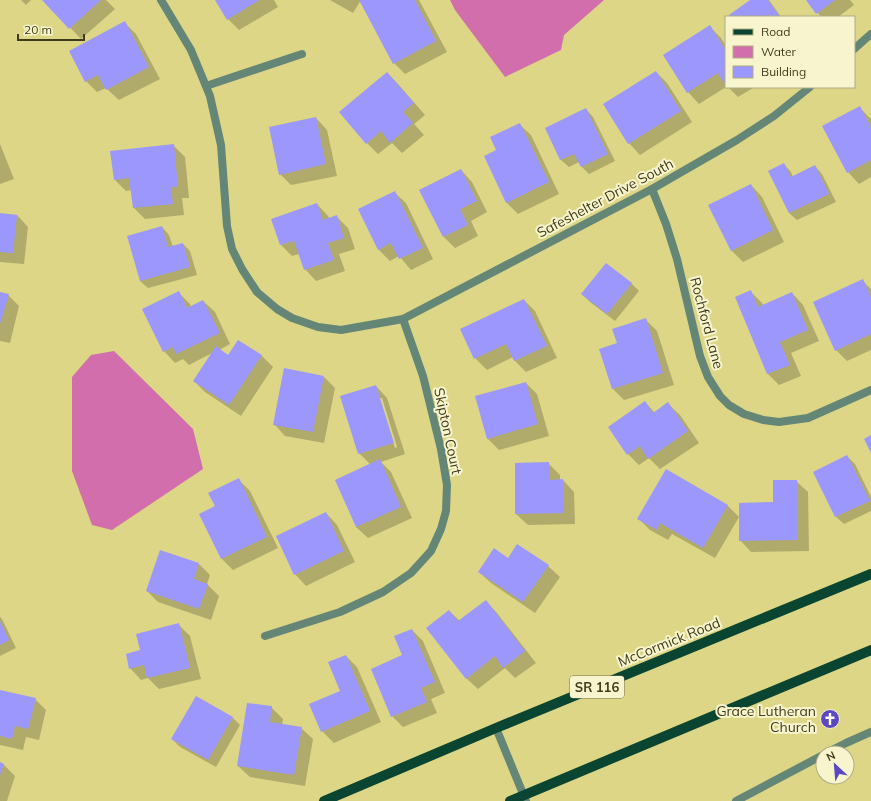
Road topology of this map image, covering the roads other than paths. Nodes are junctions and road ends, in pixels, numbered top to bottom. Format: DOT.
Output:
graph roads {
  1 [pos="160,0"];
  2 [pos="871,34"];
  3 [pos="855,48"];
  4 [pos="302,54"];
  5 [pos="206,86"];
  6 [pos="809,88"];
  7 [pos="652,189"];
  8 [pos="404,319"];
  9 [pos="871,390"];
  10 [pos="871,574"];
  11 [pos="265,636"];
  12 [pos="871,650"];
  13 [pos="496,728"];
  14 [pos="871,732"];
  15 [pos="842,745"];
  16 [pos="815,759"];
  17 [pos="525,798"];
  18 [pos="324,801"];
  19 [pos="510,801"];
  20 [pos="736,801"];
  1 -- 5 [label="street, Safeshelter Drive South"];
  2 -- 3 [label="street"];
  4 -- 5 [label="street"];
  5 -- 8 [label="street, Safeshelter Drive South"];
  6 -- 7 [label="street, Safeshelter Drive South"];
  7 -- 8 [label="street, Safeshelter Drive South"];
  7 -- 9 [label="street, Rochford Lane"];
  8 -- 11 [label="street, Skipton Court"];
  10 -- 13 [label="main road, McCormick Road / SR 116"];
  12 -- 17 [label="main road"];
  13 -- 17 [label="street"];
  13 -- 18 [label="main road, McCormick Road / SR 116"];
  14 -- 15 [label="street"];
  16 -- 20 [label="street"];
  17 -- 19 [label="main road"];
}
